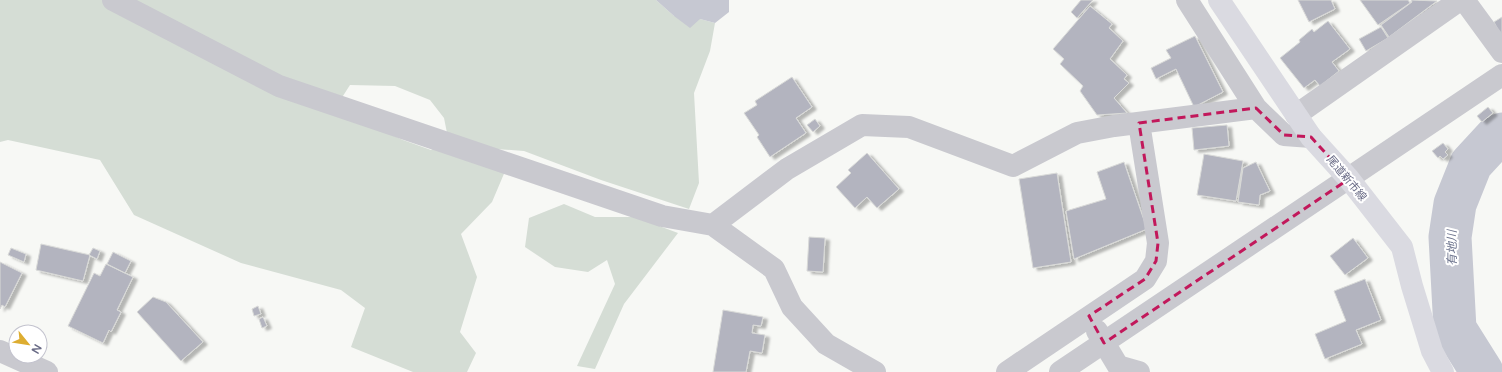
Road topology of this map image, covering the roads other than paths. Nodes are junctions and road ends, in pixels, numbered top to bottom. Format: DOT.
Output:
graph roads {
  1 [pos="113,0"];
  2 [pos="1187,0"];
  3 [pos="1219,0"];
  4 [pos="1460,0"];
  5 [pos="1464,0"];
  6 [pos="1502,52"];
  7 [pos="1502,75"];
  8 [pos="1256,108"];
  9 [pos="1296,115"];
  10 [pos="1139,123"];
  11 [pos="1311,137"];
  12 [pos="1349,179"];
  13 [pos="713,225"];
  14 [pos="1088,316"];
  15 [pos="0,351"];
  16 [pos="47,372"];
  17 [pos="875,372"];
  18 [pos="1007,372"];
  19 [pos="1060,372"];
  20 [pos="1139,372"];
  21 [pos="1443,372"];
  1 -- 13 [label="street"];
  2 -- 8 [label="street"];
  3 -- 9 [label="main road, 尾道新市線"];
  4 -- 9 [label="street"];
  5 -- 6 [label="street"];
  7 -- 12 [label="street"];
  8 -- 10 [label="street"];
  8 -- 11 [label="street"];
  9 -- 11 [label="main road, 尾道新市線"];
  10 -- 13 [label="street"];
  10 -- 14 [label="street"];
  11 -- 12 [label="main road, 尾道新市線"];
  12 -- 19 [label="street"];
  12 -- 21 [label="main road, 尾道新市線"];
  13 -- 17 [label="street"];
  14 -- 18 [label="street"];
  14 -- 20 [label="street"];
  15 -- 16 [label="street"];
}
